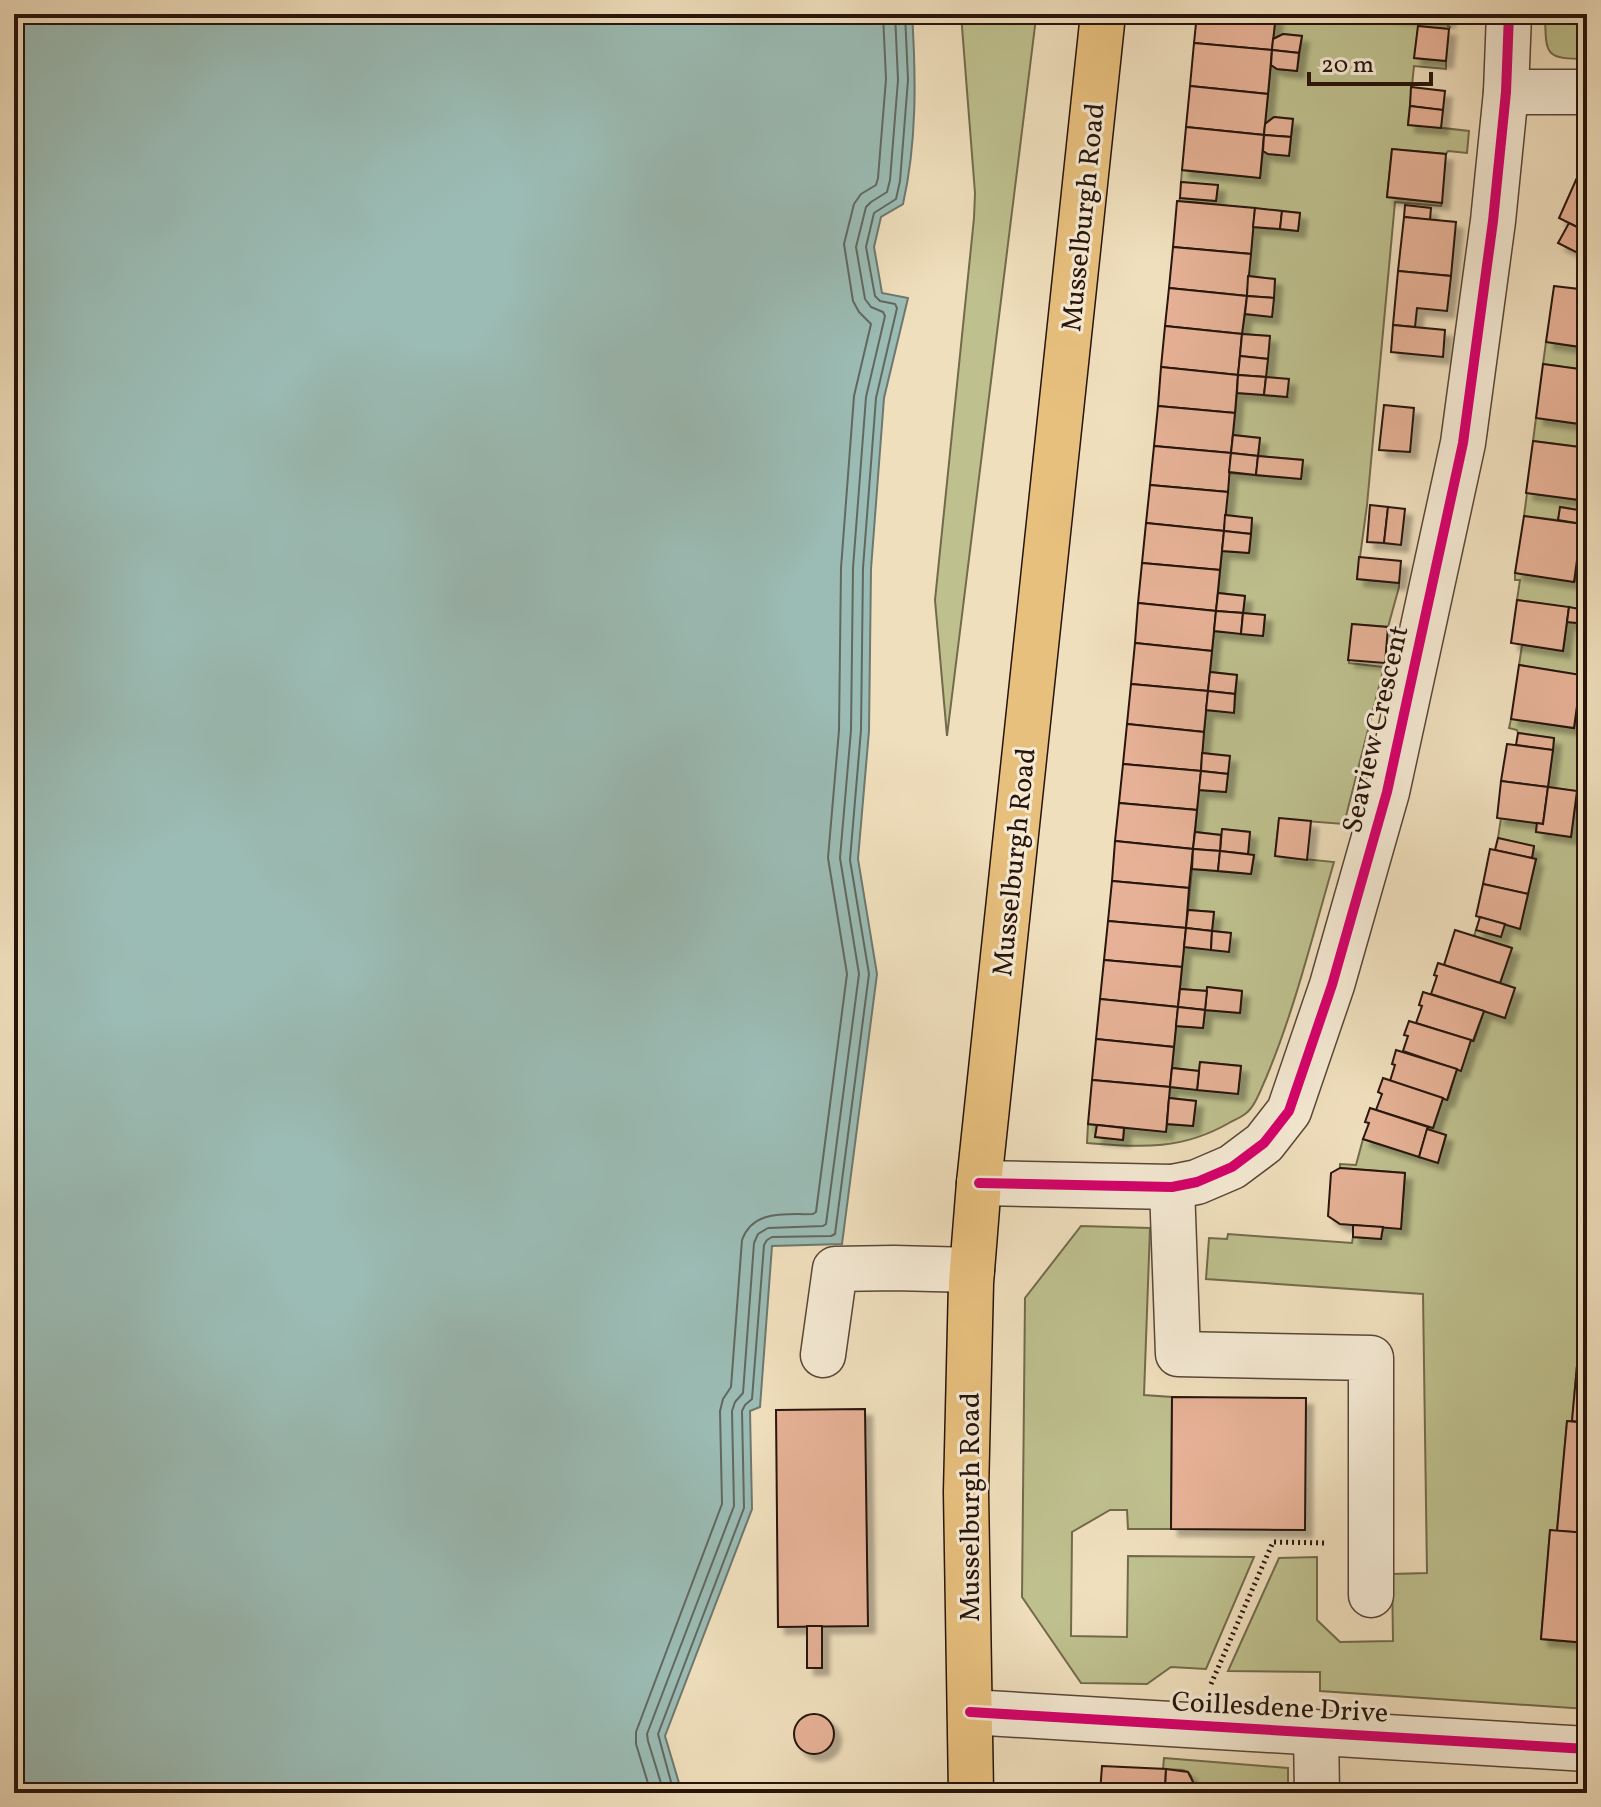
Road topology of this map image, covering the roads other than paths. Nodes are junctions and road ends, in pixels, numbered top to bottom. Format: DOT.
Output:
graph roads {
  1 [pos="1103,14"];
  2 [pos="1509,14"];
  3 [pos="1506,92"];
  4 [pos="1586,92"];
  5 [pos="979,1183"];
  6 [pos="1172,1187"];
  7 [pos="972,1270"];
  8 [pos="823,1355"];
  9 [pos="1371,1595"];
  10 [pos="970,1712"];
  11 [pos="1316,1732"];
  12 [pos="1587,1749"];
  13 [pos="971,1793"];
  14 [pos="1317,1793"];
  1 -- 5 [label="main road, Musselburgh Road"];
  2 -- 3 [label="street, Seaview Crescent"];
  3 -- 4 [label="street"];
  3 -- 6 [label="street, Seaview Crescent"];
  5 -- 6 [label="street, Seaview Crescent"];
  5 -- 7 [label="main road, Musselburgh Road"];
  6 -- 9 [label="street"];
  7 -- 8 [label="street"];
  7 -- 10 [label="main road, Musselburgh Road"];
  10 -- 11 [label="street, Coillesdene Drive"];
  10 -- 13 [label="main road, Musselburgh Road"];
  11 -- 12 [label="street, Coillesdene Drive"];
  11 -- 14 [label="street"];
}
